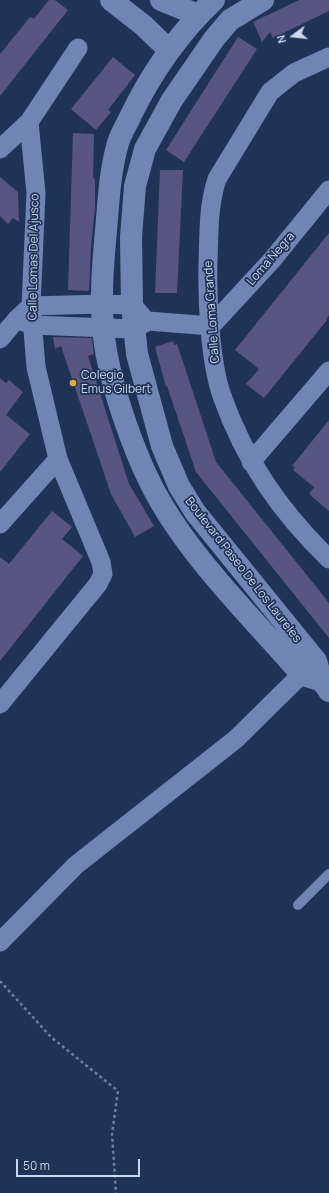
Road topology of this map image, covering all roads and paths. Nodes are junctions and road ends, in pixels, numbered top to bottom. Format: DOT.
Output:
graph roads {
  1 [pos="111,0"];
  2 [pos="161,0"];
  3 [pos="214,0"];
  4 [pos="263,0"];
  5 [pos="198,15"];
  6 [pos="78,48"];
  7 [pos="169,50"];
  8 [pos="329,57"];
  9 [pos="29,122"];
  10 [pos="0,149"];
  11 [pos="329,190"];
  12 [pos="102,304"];
  13 [pos="132,305"];
  14 [pos="31,306"];
  15 [pos="25,322"];
  16 [pos="140,325"];
  17 [pos="211,326"];
  18 [pos="103,328"];
  19 [pos="0,339"];
  20 [pos="329,371"];
  21 [pos="58,459"];
  22 [pos="251,462"];
  23 [pos="0,524"];
  24 [pos="328,555"];
  25 [pos="317,677"];
  26 [pos="0,704"];
  27 [pos="329,874"];
  28 [pos="298,905"];
  29 [pos="0,942"];
  30 [pos="0,981"];
  31 [pos="116,1193"];
  1 -- 7 [label="street"];
  2 -- 5 [label="street"];
  3 -- 5 [label="street, Boulevard Paseo De Los Laureles"];
  4 -- 13 [label="street, Boulevard Paseo De Los Laureles"];
  5 -- 7 [label="street, Boulevard Paseo De Los Laureles"];
  6 -- 9 [label="street"];
  7 -- 12 [label="street, Boulevard Paseo De Los Laureles"];
  8 -- 17 [label="street, Calle Loma Grande"];
  9 -- 10 [label="street"];
  9 -- 14 [label="street, Calle Lomas Del Ajusco"];
  11 -- 17 [label="street, Loma Negra"];
  12 -- 13 [label="street"];
  12 -- 14 [label="street"];
  12 -- 18 [label="street, Boulevard Paseo De Los Laureles"];
  13 -- 16 [label="street, Boulevard Paseo De Los Laureles"];
  14 -- 15 [label="street, Calle Lomas Del Ajusco"];
  15 -- 18 [label="street"];
  15 -- 19 [label="street"];
  15 -- 21 [label="street, Calle Lomas Del Ajusco"];
  16 -- 17 [label="street"];
  16 -- 18 [label="street"];
  16 -- 25 [label="street, Boulevard Paseo De Los Laureles"];
  17 -- 22 [label="street, Calle Loma Grande"];
  18 -- 25 [label="street, Boulevard Paseo De Los Laureles"];
  20 -- 22 [label="street"];
  21 -- 23 [label="street"];
  21 -- 26 [label="street, Calle Lomas Del Ajusco"];
  22 -- 24 [label="street, Calle Loma Grande"];
  25 -- 29 [label="street"];
  27 -- 28 [label="lane"];
  30 -- 31 [label="path"];
}
